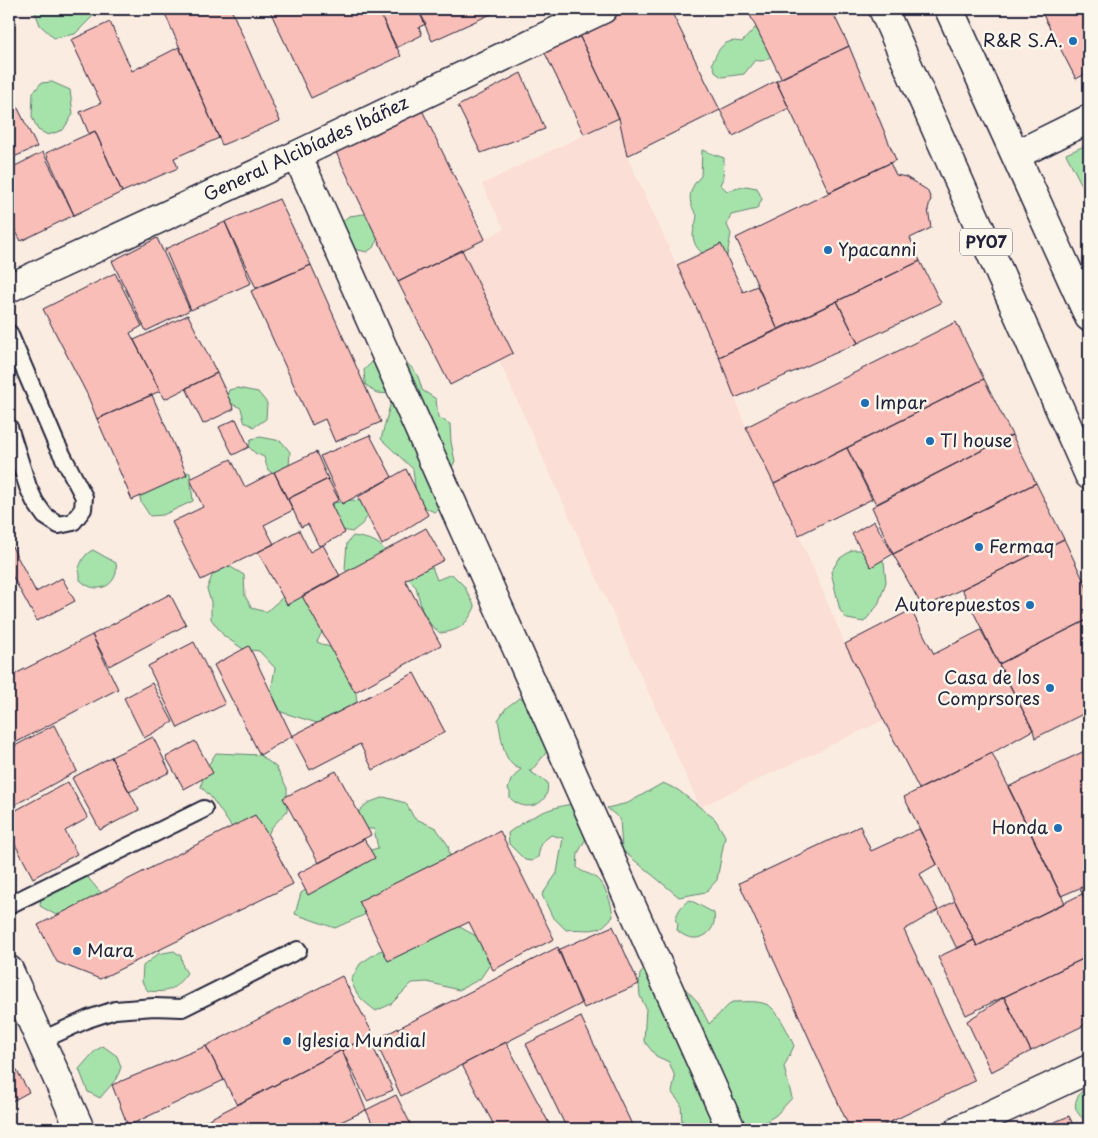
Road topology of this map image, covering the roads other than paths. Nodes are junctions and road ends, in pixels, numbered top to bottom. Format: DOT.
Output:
graph roads {
  1 [pos="603,9"];
  2 [pos="883,9"];
  3 [pos="956,11"];
  4 [pos="1089,119"];
  5 [pos="297,155"];
  6 [pos="1016,155"];
  7 [pos="9,288"];
  8 [pos="1089,318"];
  9 [pos="9,333"];
  10 [pos="9,427"];
  11 [pos="1089,475"];
  12 [pos="204,810"];
  13 [pos="9,905"];
  14 [pos="298,950"];
  15 [pos="9,970"];
  16 [pos="40,1041"];
  17 [pos="1089,1069"];
  18 [pos="80,1129"];
  19 [pos="731,1129"];
  20 [pos="960,1129"];
  1 -- 5 [label="main road, General Alcibíades Ibáñez"];
  2 -- 11 [label="main road, PY07"];
  3 -- 6 [label="main road"];
  4 -- 6 [label="main road"];
  5 -- 7 [label="main road, General Alcibíades Ibáñez"];
  5 -- 19 [label="main road"];
  6 -- 8 [label="main road"];
  9 -- 10 [label="lane"];
  12 -- 13 [label="lane"];
  14 -- 16 [label="lane"];
  15 -- 16 [label="main road"];
  16 -- 18 [label="main road"];
  17 -- 20 [label="main road"];
}
